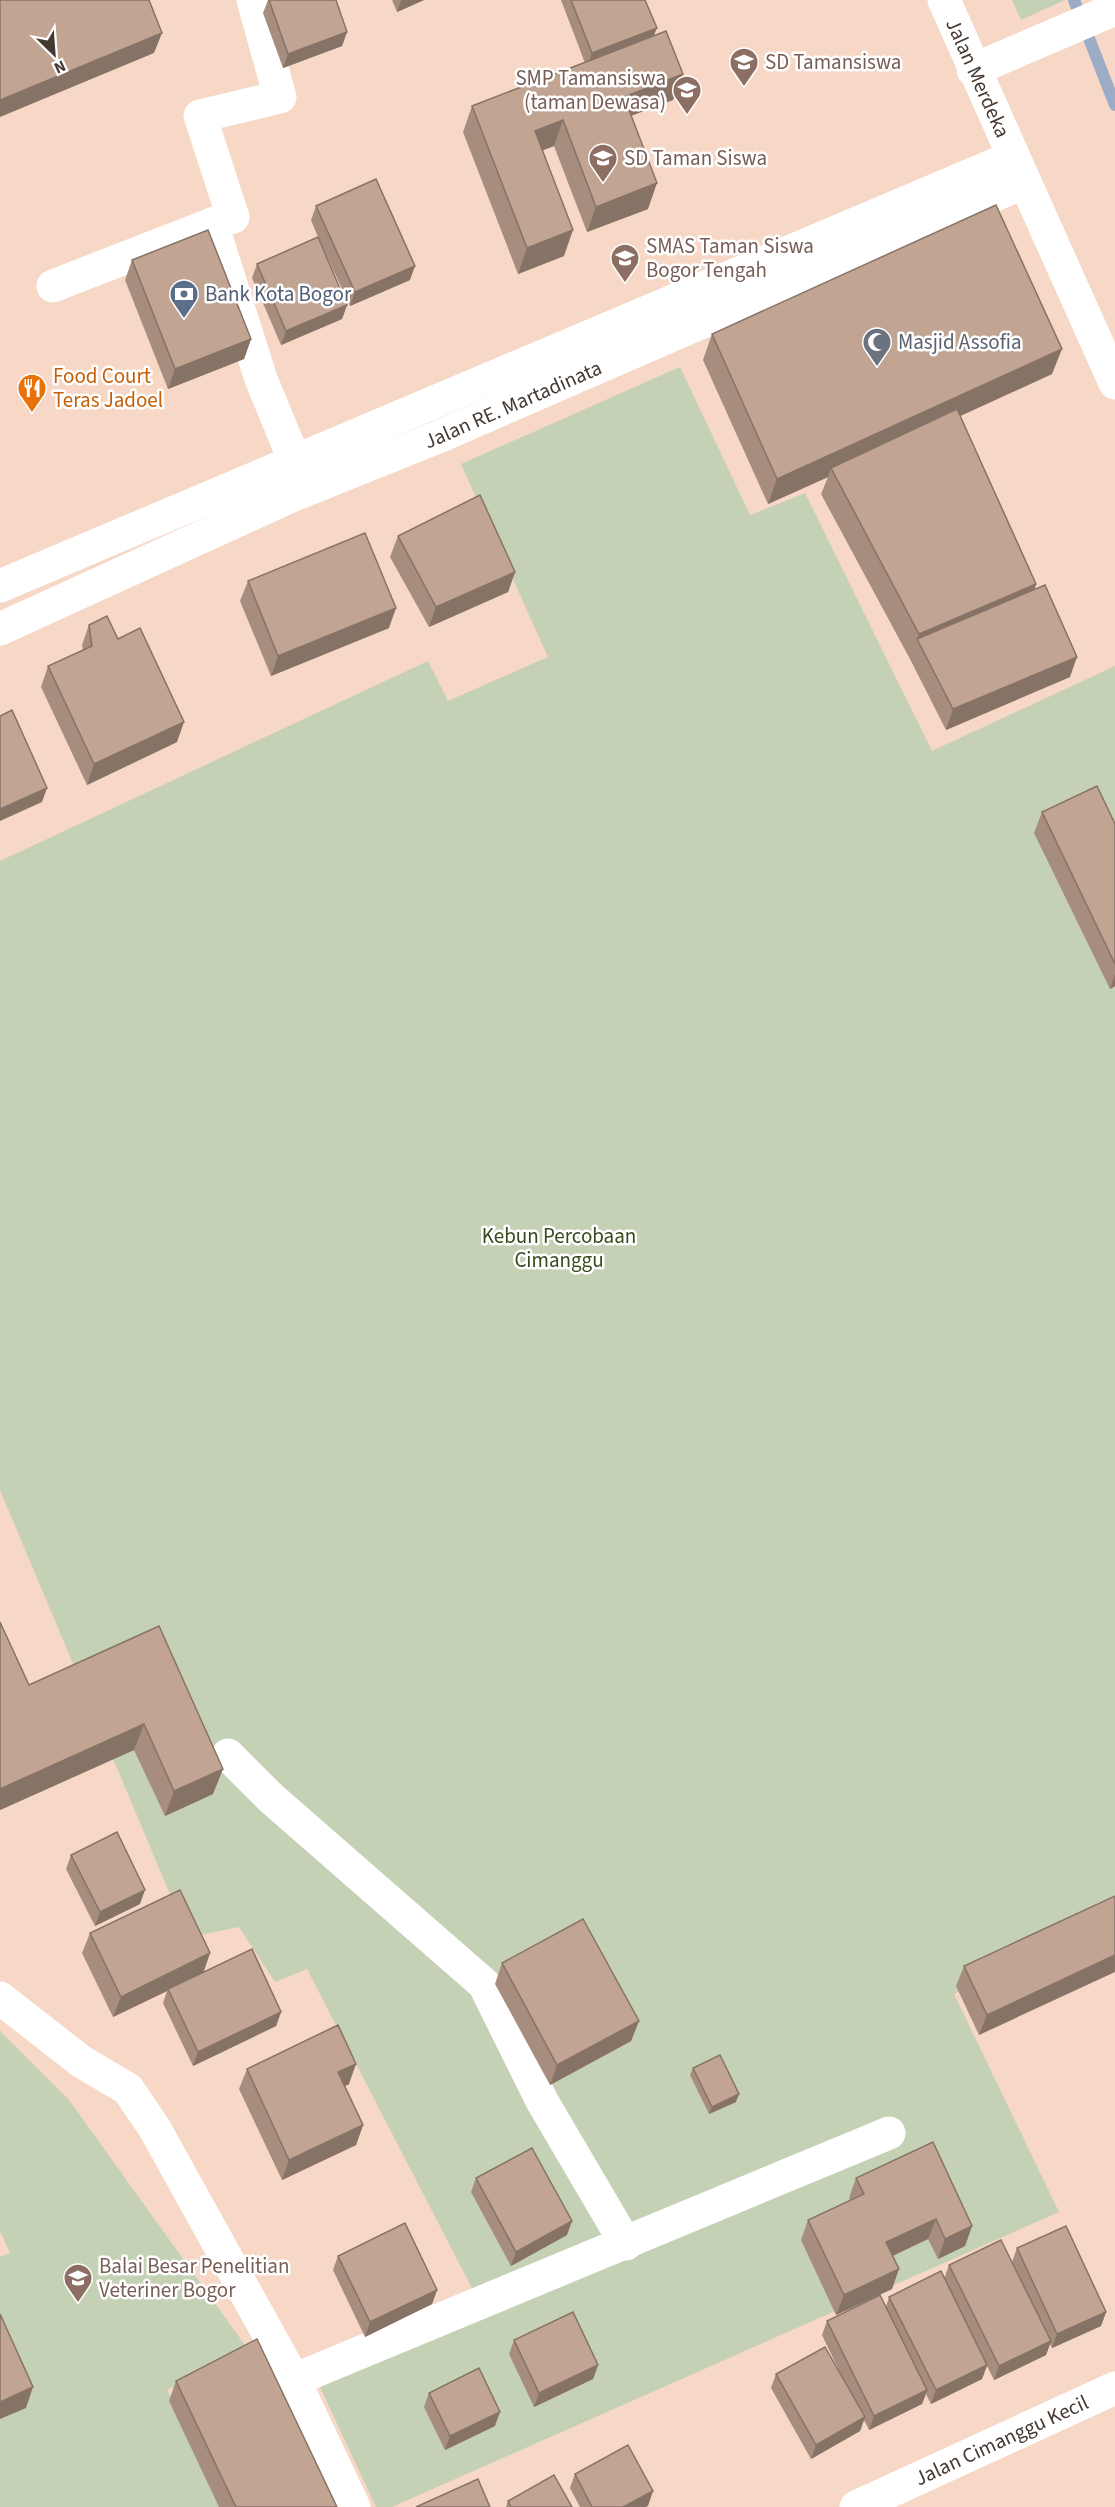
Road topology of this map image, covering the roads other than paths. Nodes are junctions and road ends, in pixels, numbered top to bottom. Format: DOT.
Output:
graph roads {
  1 [pos="253,0"];
  2 [pos="944,0"];
  3 [pos="1115,9"];
  4 [pos="974,70"];
  5 [pos="1019,169"];
  6 [pos="212,224"];
  7 [pos="53,286"];
  8 [pos="674,317"];
  9 [pos="1115,383"];
  10 [pos="294,459"];
  11 [pos="0,586"];
  12 [pos="0,629"];
  13 [pos="228,1755"];
  14 [pos="0,1998"];
  15 [pos="890,2133"];
  16 [pos="626,2244"];
  17 [pos="294,2380"];
  18 [pos="1115,2388"];
  19 [pos="354,2507"];
  20 [pos="856,2507"];
  1 -- 6 [label="street"];
  2 -- 4 [label="street, Jalan Merdeka"];
  3 -- 4 [label="street"];
  4 -- 5 [label="street, Jalan Merdeka"];
  5 -- 8 [label="street, Jalan RE. Martadinata"];
  5 -- 9 [label="street, Jalan Merdeka"];
  6 -- 7 [label="street"];
  6 -- 10 [label="street"];
  8 -- 10 [label="street, Jalan RE. Martadinata"];
  8 -- 12 [label="street, Jalan RE. Martadinata"];
  10 -- 11 [label="street, Jalan RE. Martadinata"];
  13 -- 16 [label="street"];
  14 -- 17 [label="street"];
  15 -- 16 [label="street"];
  16 -- 17 [label="street"];
  17 -- 19 [label="street"];
  18 -- 20 [label="street, Jalan Cimanggu Kecil"];
}
